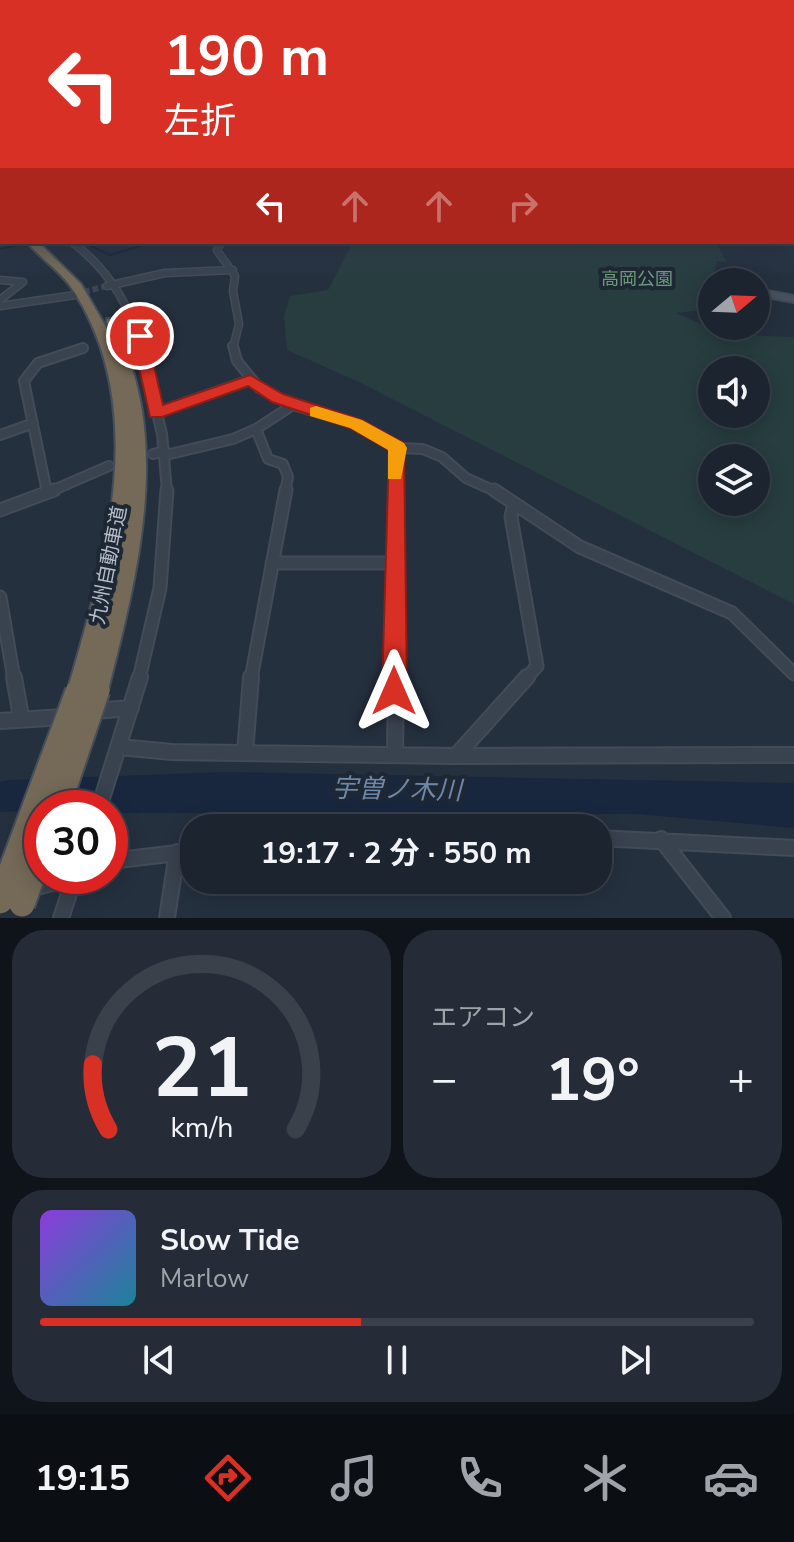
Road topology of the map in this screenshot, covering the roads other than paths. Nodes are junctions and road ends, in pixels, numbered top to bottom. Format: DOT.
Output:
graph roads {
  1 [pos="34,244"];
  2 [pos="46,244"];
  3 [pos="74,244"];
  4 [pos="220,244"];
  5 [pos="233,270"];
  6 [pos="0,280"];
  7 [pos="111,285"];
  8 [pos="75,295"];
  9 [pos="770,295"];
  10 [pos="794,299"];
  11 [pos="0,303"];
  12 [pos="83,348"];
  13 [pos="250,380"];
  14 [pos="293,405"];
  15 [pos="156,413"];
  16 [pos="31,424"];
  17 [pos="256,429"];
  18 [pos="0,435"];
  19 [pos="398,448"];
  20 [pos="166,453"];
  21 [pos="153,454"];
  22 [pos="109,466"];
  23 [pos="47,493"];
  24 [pos="514,503"];
  25 [pos="0,510"];
  26 [pos="272,563"];
  27 [pos="394,563"];
  28 [pos="0,597"];
  29 [pos="794,674"];
  30 [pos="87,691"];
  31 [pos="131,708"];
  32 [pos="21,717"];
  33 [pos="0,721"];
  34 [pos="117,751"];
  35 [pos="245,753"];
  36 [pos="395,755"];
  37 [pos="794,755"];
  38 [pos="456,756"];
  39 [pos="62,790"];
  40 [pos="105,790"];
  41 [pos="612,838"];
  42 [pos="661,839"];
  43 [pos="794,848"];
  44 [pos="180,853"];
  45 [pos="128,859"];
  46 [pos="180,873"];
  47 [pos="24,879"];
  48 [pos="34,894"];
  49 [pos="70,894"];
  50 [pos="9,904"];
  51 [pos="61,918"];
  52 [pos="167,918"];
  53 [pos="722,918"];
  1 -- 30 [label="highway, 九州自動車道"];
  2 -- 30 [label="highway, 九州自動車道"];
  3 -- 7 [label="street"];
  4 -- 5 [label="street"];
  5 -- 7 [label="street"];
  5 -- 13 [label="street"];
  6 -- 11 [label="street"];
  7 -- 15 [label="street"];
  8 -- 11 [label="street"];
  9 -- 10 [label="street"];
  12 -- 16 [label="street"];
  13 -- 14 [label="street"];
  13 -- 15 [label="street"];
  14 -- 17 [label="street"];
  14 -- 19 [label="street"];
  15 -- 20 [label="street"];
  16 -- 18 [label="street"];
  16 -- 23 [label="street"];
  17 -- 20 [label="street"];
  17 -- 26 [label="street"];
  19 -- 24 [label="street"];
  19 -- 27 [label="street"];
  20 -- 21 [label="street"];
  20 -- 31 [label="street"];
  22 -- 23 [label="street"];
  23 -- 25 [label="street"];
  24 -- 29 [label="street"];
  24 -- 38 [label="street"];
  26 -- 27 [label="street"];
  26 -- 35 [label="street"];
  27 -- 36 [label="street"];
  28 -- 32 [label="street"];
  30 -- 39 [label="highway, 九州自動車道, bridge"];
  30 -- 50 [label="highway, 九州自動車道, bridge"];
  31 -- 32 [label="street"];
  31 -- 34 [label="street"];
  32 -- 33 [label="street"];
  34 -- 35 [label="street"];
  34 -- 40 [label="street"];
  35 -- 36 [label="street"];
  36 -- 38 [label="street"];
  37 -- 38 [label="street"];
  41 -- 42 [label="street"];
  42 -- 43 [label="street"];
  42 -- 53 [label="street"];
  44 -- 45 [label="street"];
  46 -- 52 [label="street"];
  47 -- 50 [label="highway, bridge"];
  48 -- 50 [label="street"];
  49 -- 51 [label="street"];
}
